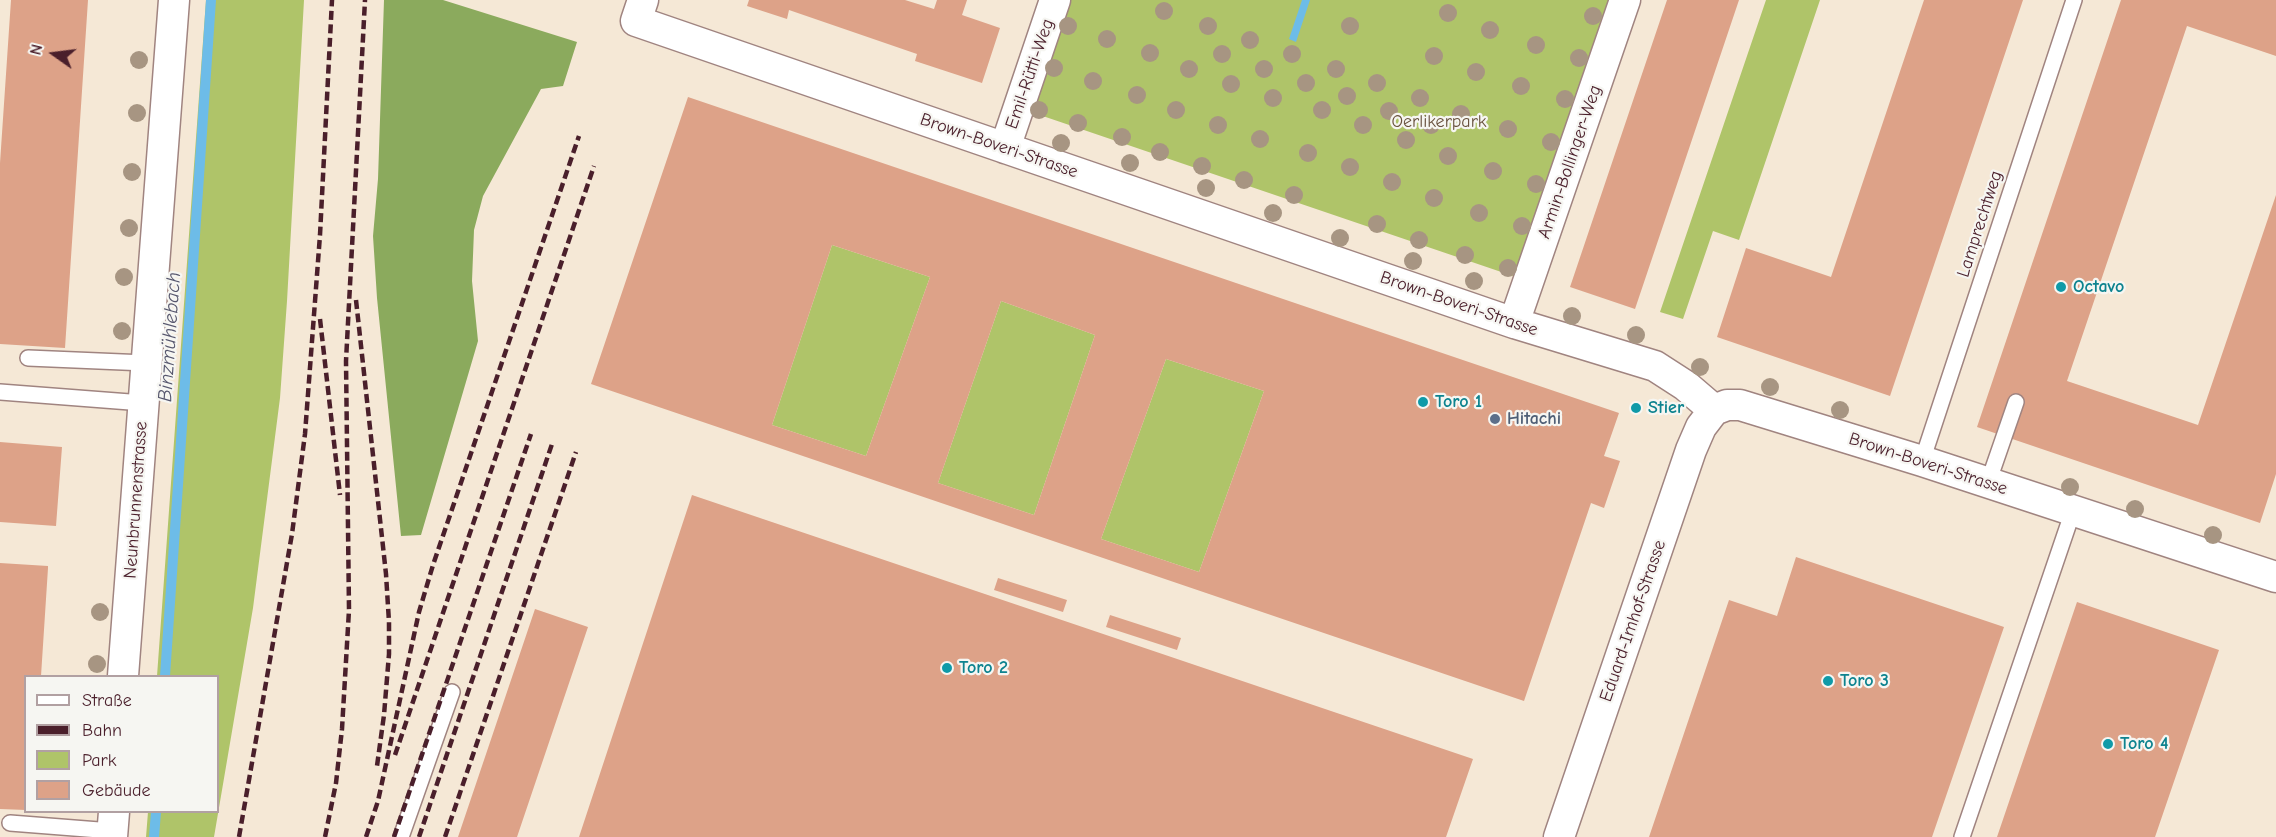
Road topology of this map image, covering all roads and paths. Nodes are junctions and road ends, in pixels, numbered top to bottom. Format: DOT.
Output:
graph roads {
  1 [pos="174,0"];
  2 [pos="1055,0"];
  3 [pos="1625,0"];
  4 [pos="2074,0"];
  5 [pos="640,10"];
  6 [pos="1005,148"];
  7 [pos="1514,323"];
  8 [pos="28,358"];
  9 [pos="146,363"];
  10 [pos="0,392"];
  11 [pos="2016,402"];
  12 [pos="143,403"];
  13 [pos="1714,410"];
  14 [pos="1922,461"];
  15 [pos="1988,483"];
  16 [pos="2073,511"];
  17 [pos="2276,577"];
  18 [pos="123,675"];
  19 [pos="452,692"];
  20 [pos="10,823"];
  21 [pos="113,826"];
  22 [pos="401,837"];
  23 [pos="1559,837"];
  24 [pos="1962,837"];
  1 -- 9 [label="street, Neunbrunnenstrasse"];
  2 -- 6 [label="street, Emil-Rütti-Weg"];
  3 -- 7 [label="street, Armin-Bollinger-Weg"];
  4 -- 14 [label="lane, Lamprechtweg"];
  5 -- 6 [label="street, Brown-Boveri-Strasse"];
  6 -- 7 [label="street, Brown-Boveri-Strasse"];
  7 -- 13 [label="street, Brown-Boveri-Strasse"];
  8 -- 9 [label="lane"];
  9 -- 12 [label="street, Neunbrunnenstrasse"];
  10 -- 12 [label="lane"];
  11 -- 15 [label="lane"];
  12 -- 18 [label="street, Neunbrunnenstrasse"];
  13 -- 14 [label="street, Brown-Boveri-Strasse"];
  13 -- 23 [label="street, Eduard-Imhof-Strasse"];
  14 -- 15 [label="street, Brown-Boveri-Strasse"];
  15 -- 16 [label="street, Brown-Boveri-Strasse"];
  16 -- 17 [label="street, Brown-Boveri-Strasse"];
  16 -- 24 [label="lane"];
  19 -- 22 [label="lane"];
  20 -- 21 [label="lane"];
}
